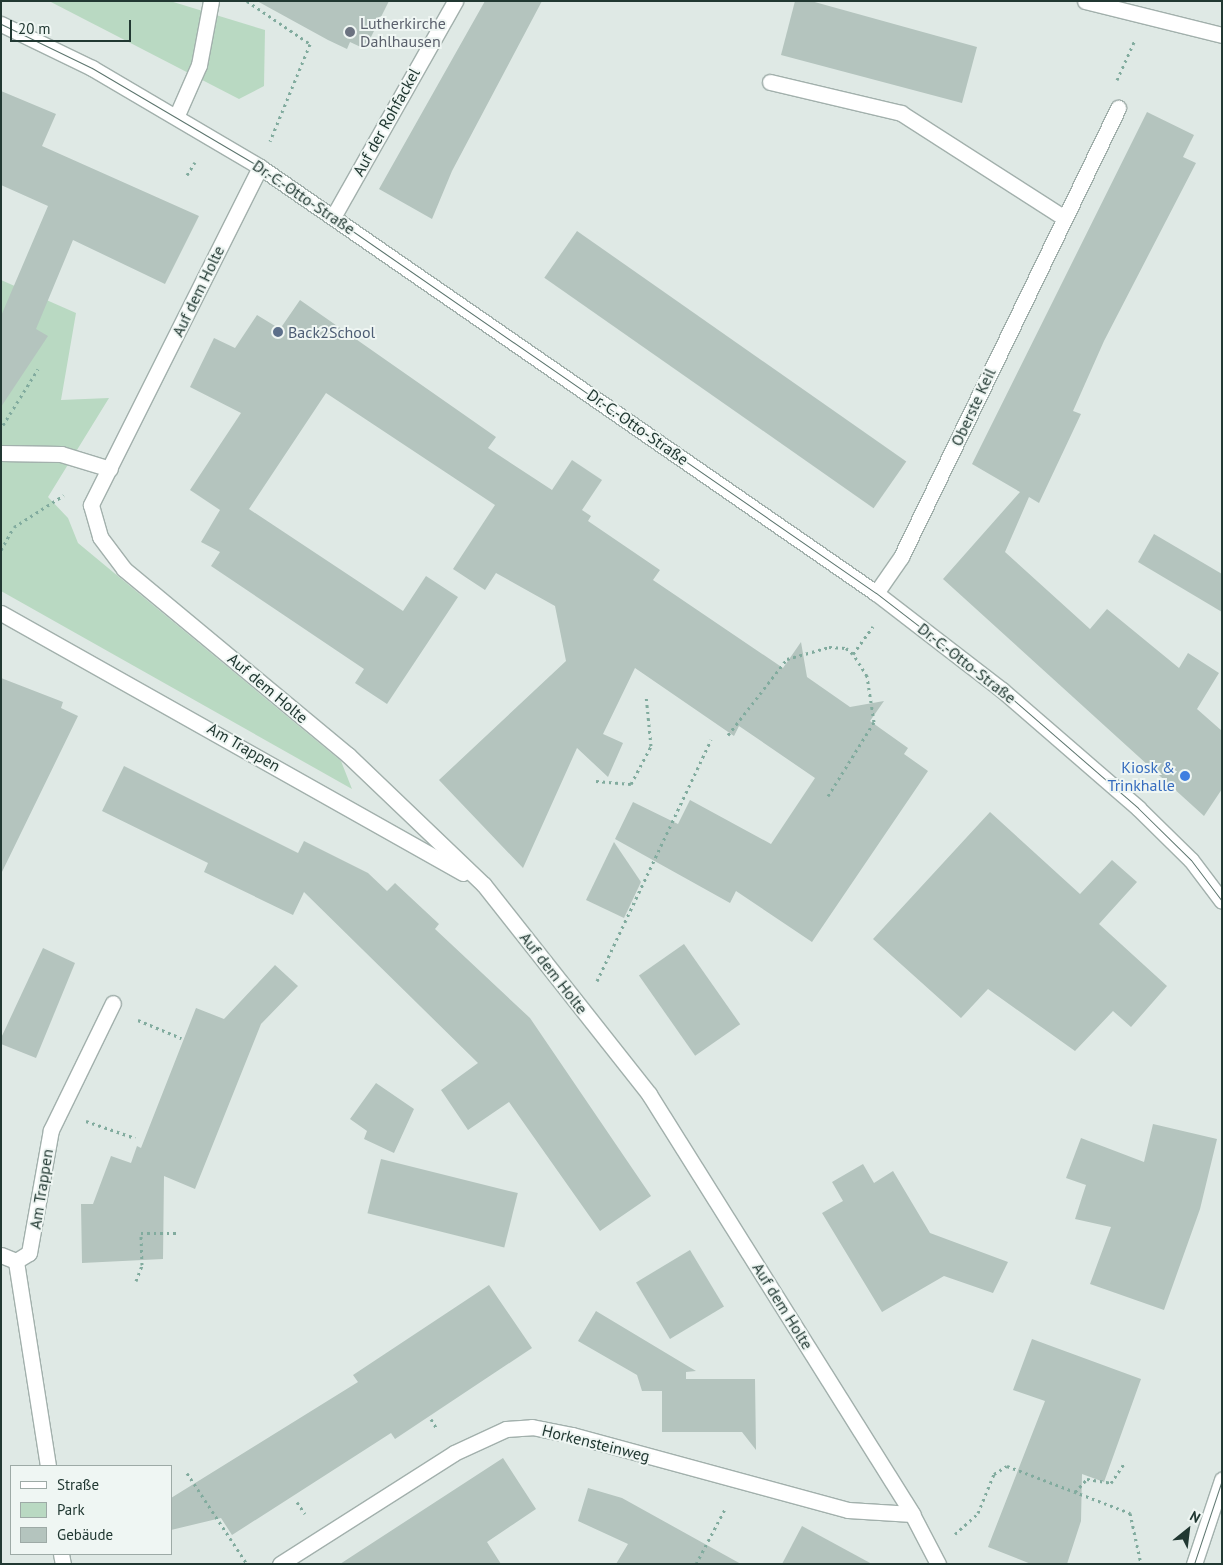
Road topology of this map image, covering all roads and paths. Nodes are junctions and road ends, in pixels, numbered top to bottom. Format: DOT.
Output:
graph roads {
  1 [pos="211,1"];
  2 [pos="246,1"];
  3 [pos="455,1"];
  4 [pos="1085,1"];
  5 [pos="1,24"];
  6 [pos="1222,35"];
  7 [pos="1124,64"];
  8 [pos="770,82"];
  9 [pos="1115,84"];
  10 [pos="1118,108"];
  11 [pos="177,115"];
  12 [pos="196,161"];
  13 [pos="260,167"];
  14 [pos="187,175"];
  15 [pos="333,217"];
  16 [pos="1063,217"];
  17 [pos="38,369"];
  18 [pos="2,434"];
  19 [pos="1,453"];
  20 [pos="110,468"];
  21 [pos="53,500"];
  22 [pos="1,550"];
  23 [pos="876,593"];
  24 [pos="1,613"];
  25 [pos="873,627"];
  26 [pos="853,654"];
  27 [pos="646,695"];
  28 [pos="728,735"];
  29 [pos="711,740"];
  30 [pos="596,781"];
  31 [pos="828,796"];
  32 [pos="484,885"];
  33 [pos="1222,901"];
  34 [pos="111,1006"];
  35 [pos="583,1010"];
  36 [pos="181,1038"];
  37 [pos="62,1110"];
  38 [pos="135,1138"];
  39 [pos="178,1233"];
  40 [pos="1,1255"];
  41 [pos="16,1261"];
  42 [pos="136,1281"];
  43 [pos="1124,1464"];
  44 [pos="48,1465"];
  45 [pos="187,1473"];
  46 [pos="740,1480"];
  47 [pos="1222,1480"];
  48 [pos="1075,1492"];
  49 [pos="912,1514"];
  50 [pos="936,1561"];
  51 [pos="247,1564"];
  52 [pos="280,1564"];
  53 [pos="696,1564"];
  54 [pos="1141,1564"];
  55 [pos="1194,1564"];
  1 -- 11 [label="street"];
  2 -- 13 [label="path"];
  3 -- 15 [label="street, Auf der Rohfackel"];
  4 -- 6 [label="street"];
  5 -- 11 [label="street, Dr.-C.-Otto-Straße"];
  7 -- 9 [label="path"];
  8 -- 16 [label="street"];
  10 -- 16 [label="street, Oberste Keil"];
  11 -- 13 [label="street, Dr.-C.-Otto-Straße"];
  12 -- 14 [label="path"];
  13 -- 15 [label="street, Dr.-C.-Otto-Straße"];
  13 -- 20 [label="street, Auf dem Holte"];
  15 -- 23 [label="street, Dr.-C.-Otto-Straße"];
  16 -- 23 [label="street, Oberste Keil"];
  17 -- 18 [label="path"];
  19 -- 20 [label="street"];
  20 -- 32 [label="street, Auf dem Holte"];
  21 -- 22 [label="path"];
  23 -- 33 [label="street, Dr.-C.-Otto-Straße"];
  24 -- 32 [label="street, Am Trappen"];
  25 -- 26 [label="path"];
  26 -- 28 [label="path"];
  26 -- 31 [label="path"];
  27 -- 30 [label="path"];
  29 -- 35 [label="path"];
  32 -- 35 [label="street, Auf dem Holte"];
  34 -- 36 [label="path"];
  34 -- 37 [label="street, Am Trappen"];
  35 -- 49 [label="street, Auf dem Holte"];
  37 -- 38 [label="path"];
  37 -- 41 [label="street, Am Trappen"];
  39 -- 42 [label="path"];
  40 -- 41 [label="street"];
  41 -- 44 [label="street"];
  43 -- 48 [label="path"];
  45 -- 51 [label="path"];
  46 -- 49 [label="street, Horkensteinweg"];
  46 -- 52 [label="street, Horkensteinweg"];
  46 -- 53 [label="path"];
  47 -- 55 [label="street"];
  48 -- 50 [label="path"];
  48 -- 54 [label="path"];
  49 -- 50 [label="street, Auf dem Holte"];
}
